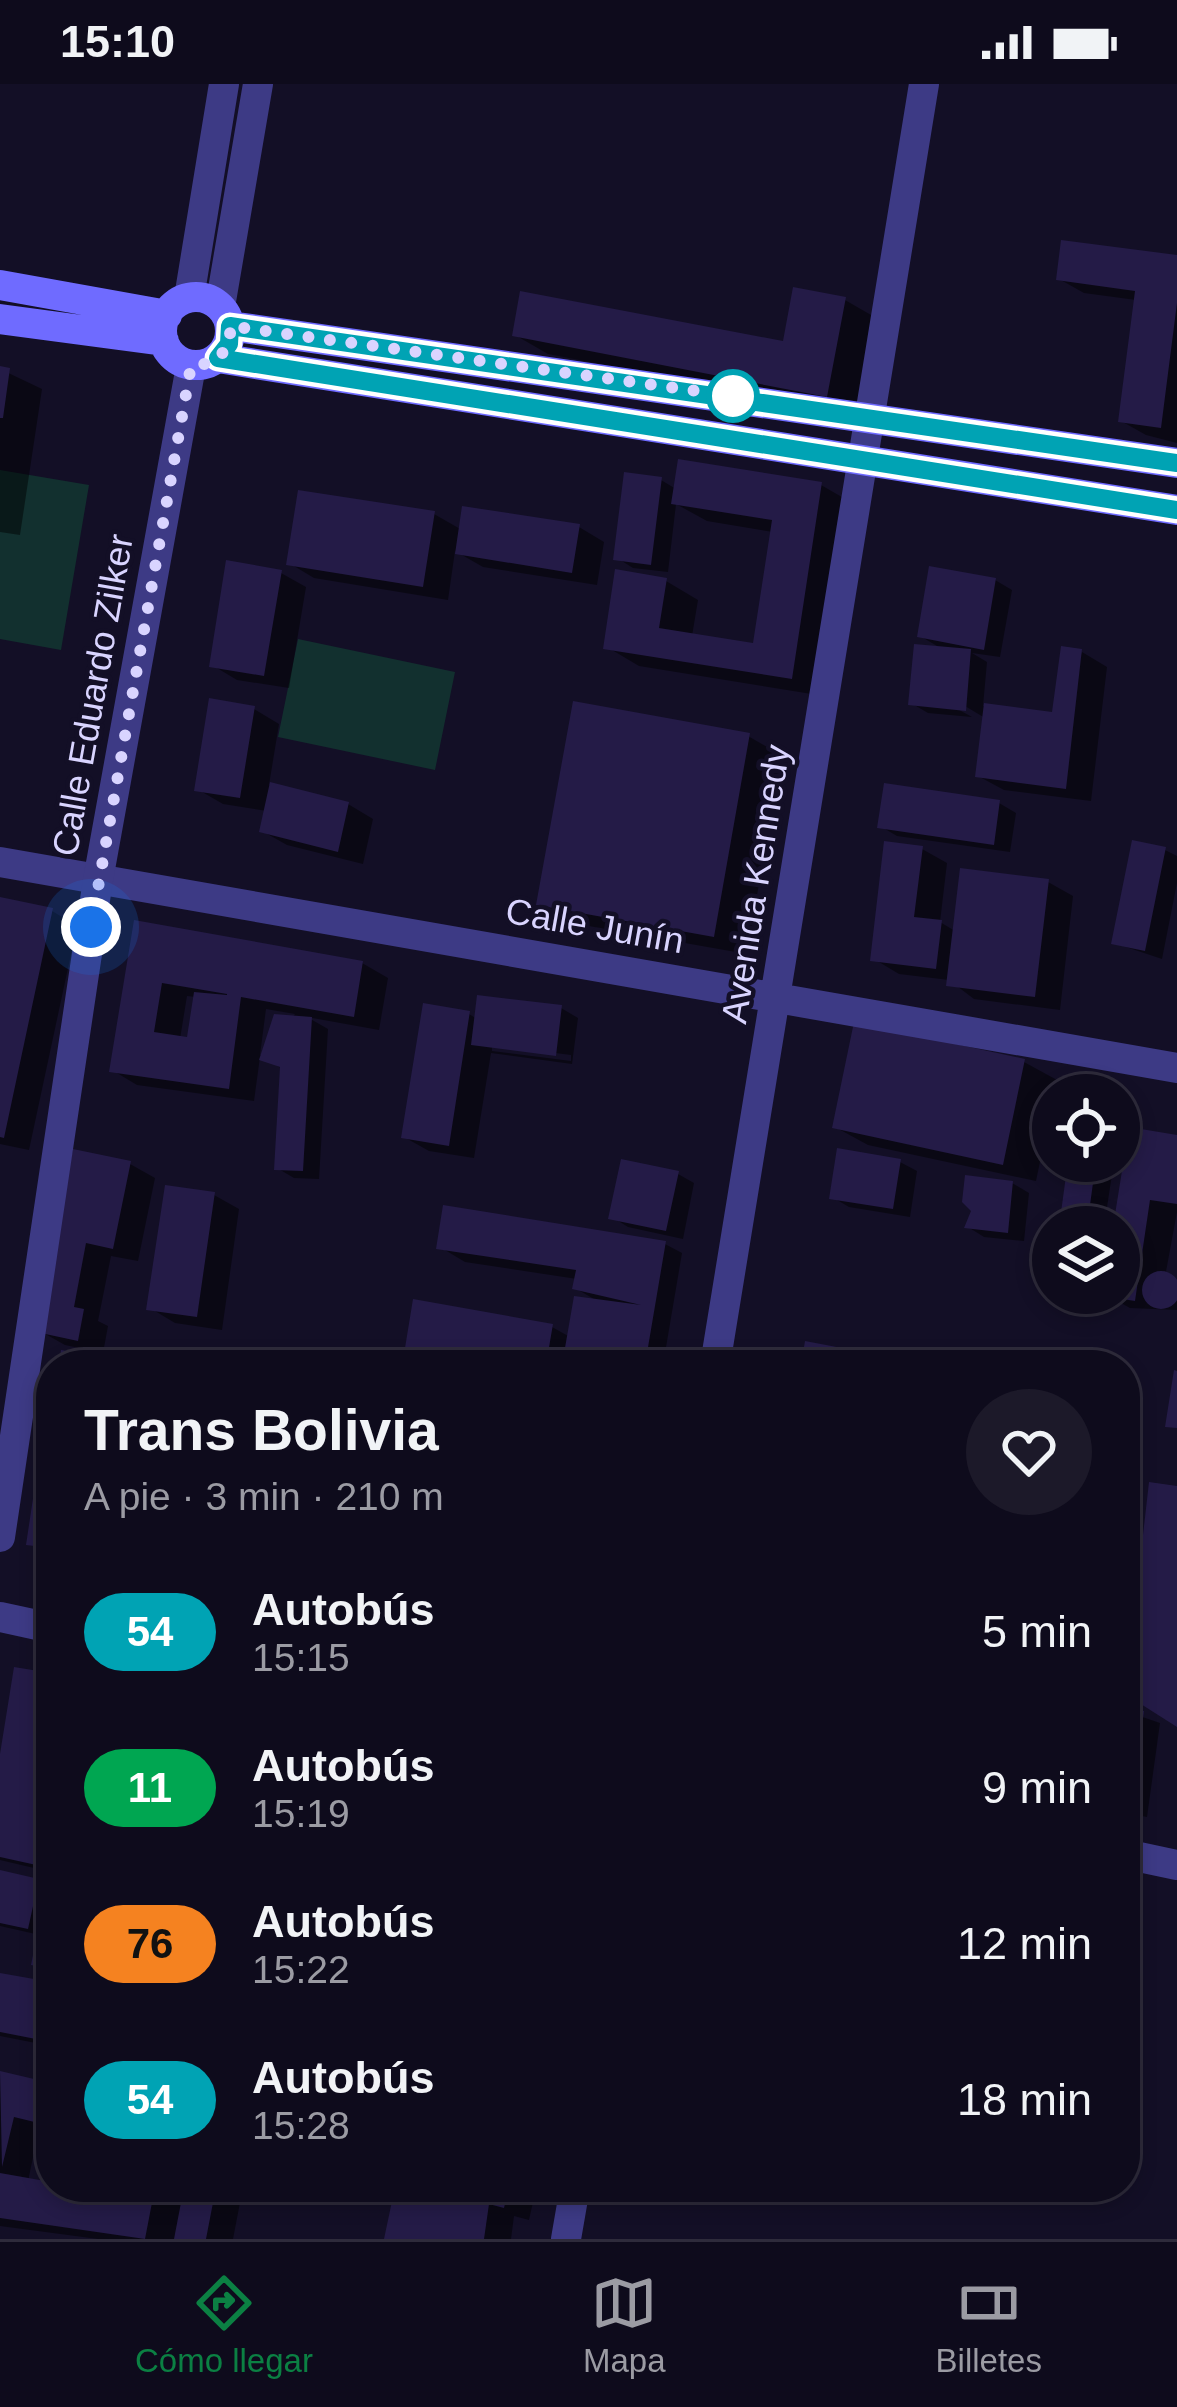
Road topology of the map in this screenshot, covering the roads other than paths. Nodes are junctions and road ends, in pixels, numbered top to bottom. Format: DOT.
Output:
graph roads {
  1 [pos="224,84"];
  2 [pos="257,84"];
  3 [pos="925,84"];
  4 [pos="0,285"];
  5 [pos="225,316"];
  6 [pos="173,318"];
  7 [pos="0,319"];
  8 [pos="205,362"];
  9 [pos="871,415"];
  10 [pos="861,461"];
  11 [pos="1177,463"];
  12 [pos="1177,510"];
  13 [pos="0,862"];
  14 [pos="98,880"];
  15 [pos="777,996"];
  16 [pos="1177,1068"];
  17 [pos="718,1350"];
  18 [pos="0,1537"];
  19 [pos="0,1617"];
  20 [pos="36,1625"];
  21 [pos="1140,1857"];
  22 [pos="1177,1865"];
  23 [pos="573,2202"];
  24 [pos="568,2239"];
  1 -- 6 [label="street"];
  2 -- 5 [label="street"];
  3 -- 9 [label="street, Avenida Kennedy"];
  4 -- 6 [label="main road"];
  5 -- 6 [label="main road"];
  5 -- 8 [label="main road"];
  5 -- 9 [label="main road"];
  6 -- 7 [label="main road"];
  6 -- 8 [label="main road"];
  8 -- 10 [label="main road"];
  8 -- 14 [label="street, Calle Eduardo Zilker"];
  9 -- 10 [label="street, Avenida Kennedy"];
  9 -- 11 [label="main road"];
  10 -- 12 [label="main road"];
  10 -- 15 [label="street, Avenida Kennedy"];
  13 -- 14 [label="street, Calle Junín"];
  14 -- 15 [label="street, Calle Junín"];
  14 -- 18 [label="street, Calle Eduardo Zilker"];
  15 -- 16 [label="street, Calle Junín"];
  15 -- 17 [label="street, Avenida Kennedy"];
  19 -- 20 [label="street"];
  21 -- 22 [label="street"];
  23 -- 24 [label="street"];
}
